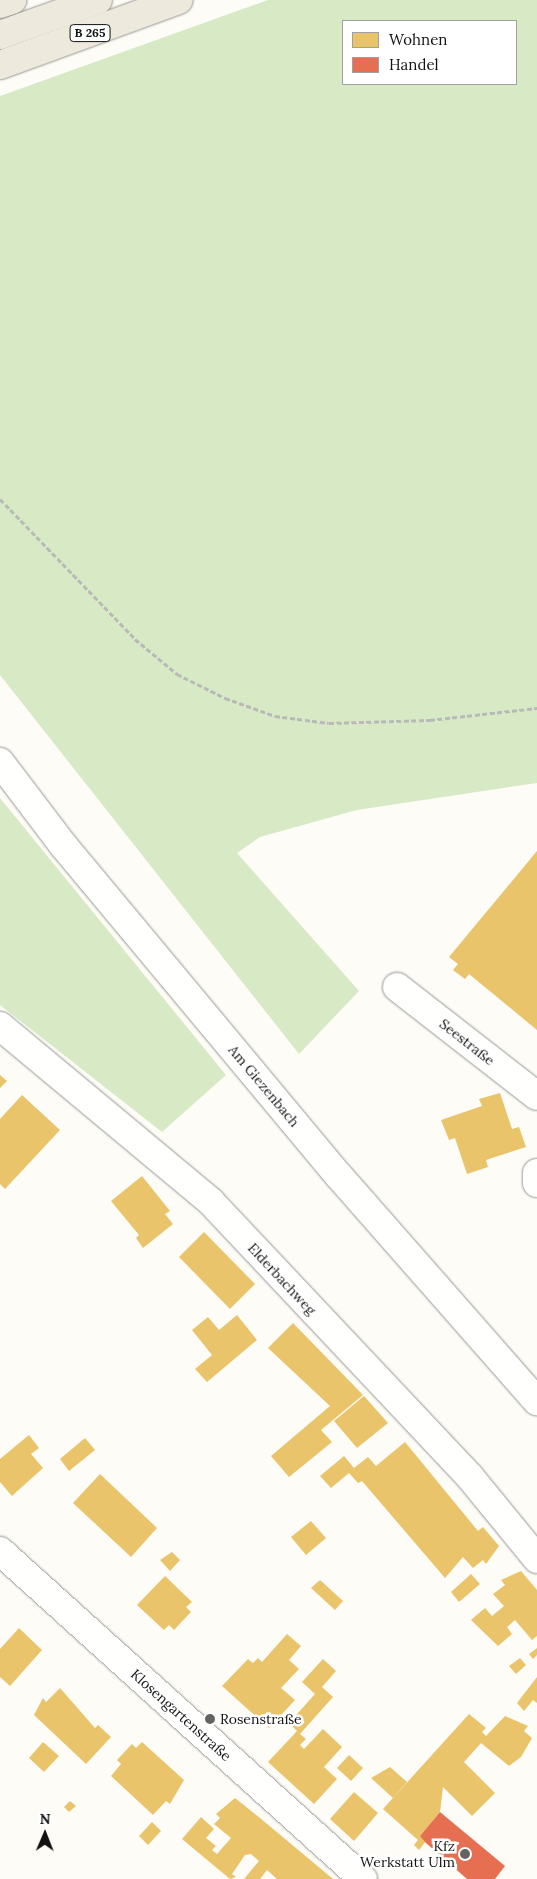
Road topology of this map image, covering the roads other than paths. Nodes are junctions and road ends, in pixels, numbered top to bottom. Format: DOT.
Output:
graph roads {
  1 [pos="12,0"];
  2 [pos="98,0"];
  3 [pos="179,0"];
  4 [pos="0,4"];
  5 [pos="0,35"];
  6 [pos="0,65"];
  7 [pos="0,762"];
  8 [pos="397,987"];
  9 [pos="0,1026"];
  10 [pos="537,1096"];
  11 [pos="537,1173"];
  12 [pos="537,1183"];
  13 [pos="537,1401"];
  14 [pos="0,1551"];
  15 [pos="537,1559"];
  16 [pos="363,1879"];
  1 -- 4 [label="main road"];
  2 -- 5 [label="main road"];
  3 -- 6 [label="main road, B 265"];
  7 -- 13 [label="street, Am Giezenbach"];
  8 -- 10 [label="street, Seestraße"];
  9 -- 15 [label="street, Elderbachweg"];
  11 -- 12 [label="street"];
  14 -- 16 [label="street, Klosengartenstraße"];
}
